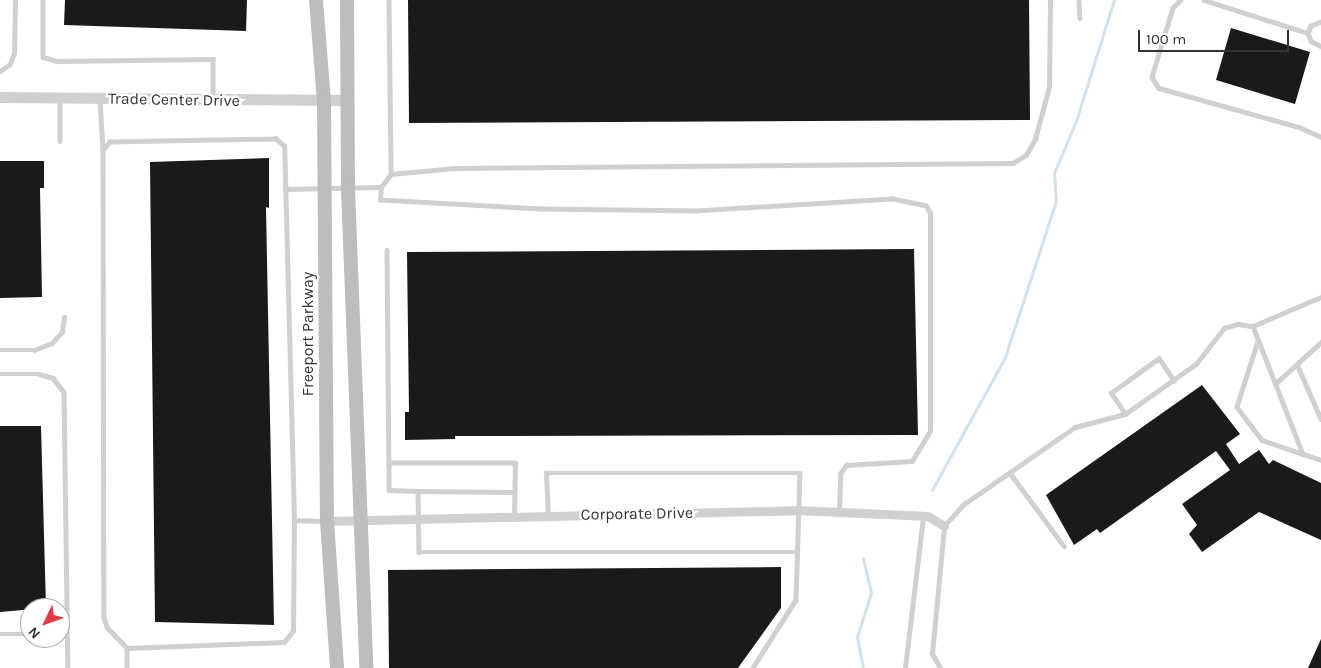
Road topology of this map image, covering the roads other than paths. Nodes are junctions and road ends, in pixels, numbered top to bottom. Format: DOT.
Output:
graph roads {
  1 [pos="15,0"];
  2 [pos="43,0"];
  3 [pos="316,0"];
  4 [pos="346,0"];
  5 [pos="389,0"];
  6 [pos="1050,0"];
  7 [pos="1080,0"];
  8 [pos="1180,0"];
  9 [pos="1204,0"];
  10 [pos="1080,18"];
  11 [pos="1321,22"];
  12 [pos="1308,33"];
  13 [pos="1321,46"];
  14 [pos="0,71"];
  15 [pos="0,98"];
  16 [pos="60,98"];
  17 [pos="100,99"];
  18 [pos="213,100"];
  19 [pos="348,100"];
  20 [pos="324,101"];
  21 [pos="1321,137"];
  22 [pos="60,141"];
  23 [pos="103,150"];
  24 [pos="391,174"];
  25 [pos="381,187"];
  26 [pos="286,189"];
  27 [pos="325,189"];
  28 [pos="348,189"];
  29 [pos="387,250"];
  30 [pos="1321,297"];
  31 [pos="64,317"];
  32 [pos="1253,326"];
  33 [pos="1259,341"];
  34 [pos="1320,344"];
  35 [pos="0,350"];
  36 [pos="1321,352"];
  37 [pos="1297,364"];
  38 [pos="0,374"];
  39 [pos="1174,380"];
  40 [pos="1274,384"];
  41 [pos="1125,414"];
  42 [pos="1321,419"];
  43 [pos="1303,454"];
  44 [pos="1321,460"];
  45 [pos="389,463"];
  46 [pos="1010,473"];
  47 [pos="418,491"];
  48 [pos="514,492"];
  49 [pos="797,510"];
  50 [pos="839,512"];
  51 [pos="514,516"];
  52 [pos="548,516"];
  53 [pos="923,516"];
  54 [pos="419,519"];
  55 [pos="294,520"];
  56 [pos="363,520"];
  57 [pos="328,521"];
  58 [pos="944,526"];
  59 [pos="1064,546"];
  60 [pos="796,552"];
  61 [pos="67,598"];
  62 [pos="0,634"];
  63 [pos="20,634"];
  64 [pos="67,648"];
  65 [pos="127,648"];
  66 [pos="68,668"];
  67 [pos="127,668"];
  68 [pos="337,668"];
  69 [pos="366,668"];
  70 [pos="753,668"];
  71 [pos="905,668"];
  72 [pos="940,668"];
  1 -- 14 [label="lane"];
  2 -- 18 [label="lane"];
  3 -- 20 [label="main road, Freeport Parkway"];
  4 -- 19 [label="main road"];
  5 -- 24 [label="lane"];
  6 -- 24 [label="lane"];
  7 -- 10 [label="lane"];
  8 -- 21 [label="lane"];
  9 -- 12 [label="lane"];
  11 -- 12 [label="lane"];
  12 -- 13 [label="lane"];
  15 -- 16 [label="street, Trade Center Drive"];
  16 -- 17 [label="street, Trade Center Drive"];
  16 -- 22 [label="lane"];
  17 -- 18 [label="street, Trade Center Drive"];
  17 -- 23 [label="lane"];
  18 -- 20 [label="street, Trade Center Drive"];
  19 -- 20 [label="street, Trade Center Drive"];
  19 -- 28 [label="main road"];
  20 -- 27 [label="main road, Freeport Parkway"];
  23 -- 26 [label="lane"];
  23 -- 65 [label="lane"];
  24 -- 25 [label="lane"];
  25 -- 28 [label="lane"];
  25 -- 50 [label="lane"];
  26 -- 27 [label="lane"];
  26 -- 55 [label="lane"];
  27 -- 28 [label="lane"];
  27 -- 57 [label="main road, Freeport Parkway"];
  28 -- 56 [label="main road"];
  29 -- 45 [label="lane"];
  30 -- 32 [label="lane"];
  31 -- 35 [label="lane"];
  32 -- 33 [label="lane"];
  32 -- 39 [label="lane"];
  33 -- 40 [label="lane"];
  33 -- 43 [label="lane"];
  34 -- 36 [label="lane"];
  34 -- 37 [label="lane"];
  37 -- 40 [label="lane"];
  37 -- 42 [label="lane"];
  38 -- 61 [label="lane"];
  39 -- 41 [label="lane"];
  39 -- 41 [label="lane"];
  40 -- 43 [label="lane"];
  41 -- 46 [label="lane"];
  43 -- 44 [label="lane"];
  45 -- 47 [label="lane"];
  45 -- 48 [label="lane"];
  46 -- 58 [label="lane"];
  46 -- 59 [label="lane"];
  47 -- 48 [label="lane"];
  47 -- 54 [label="lane"];
  48 -- 51 [label="lane"];
  49 -- 50 [label="street, Corporate Drive"];
  49 -- 52 [label="street, Corporate Drive"];
  49 -- 52 [label="lane"];
  49 -- 60 [label="lane"];
  50 -- 53 [label="street, Corporate Drive"];
  51 -- 52 [label="street, Corporate Drive"];
  51 -- 54 [label="street, Corporate Drive"];
  53 -- 58 [label="street, Corporate Drive"];
  53 -- 71 [label="lane"];
  54 -- 56 [label="street, Corporate Drive"];
  54 -- 60 [label="lane"];
  55 -- 57 [label="lane"];
  55 -- 65 [label="lane"];
  56 -- 57 [label="street, Corporate Drive"];
  56 -- 69 [label="main road"];
  57 -- 68 [label="main road, Freeport Parkway"];
  58 -- 72 [label="lane"];
  60 -- 70 [label="lane"];
  62 -- 63 [label="lane"];
  64 -- 66 [label="lane"];
  65 -- 67 [label="lane"];
}
